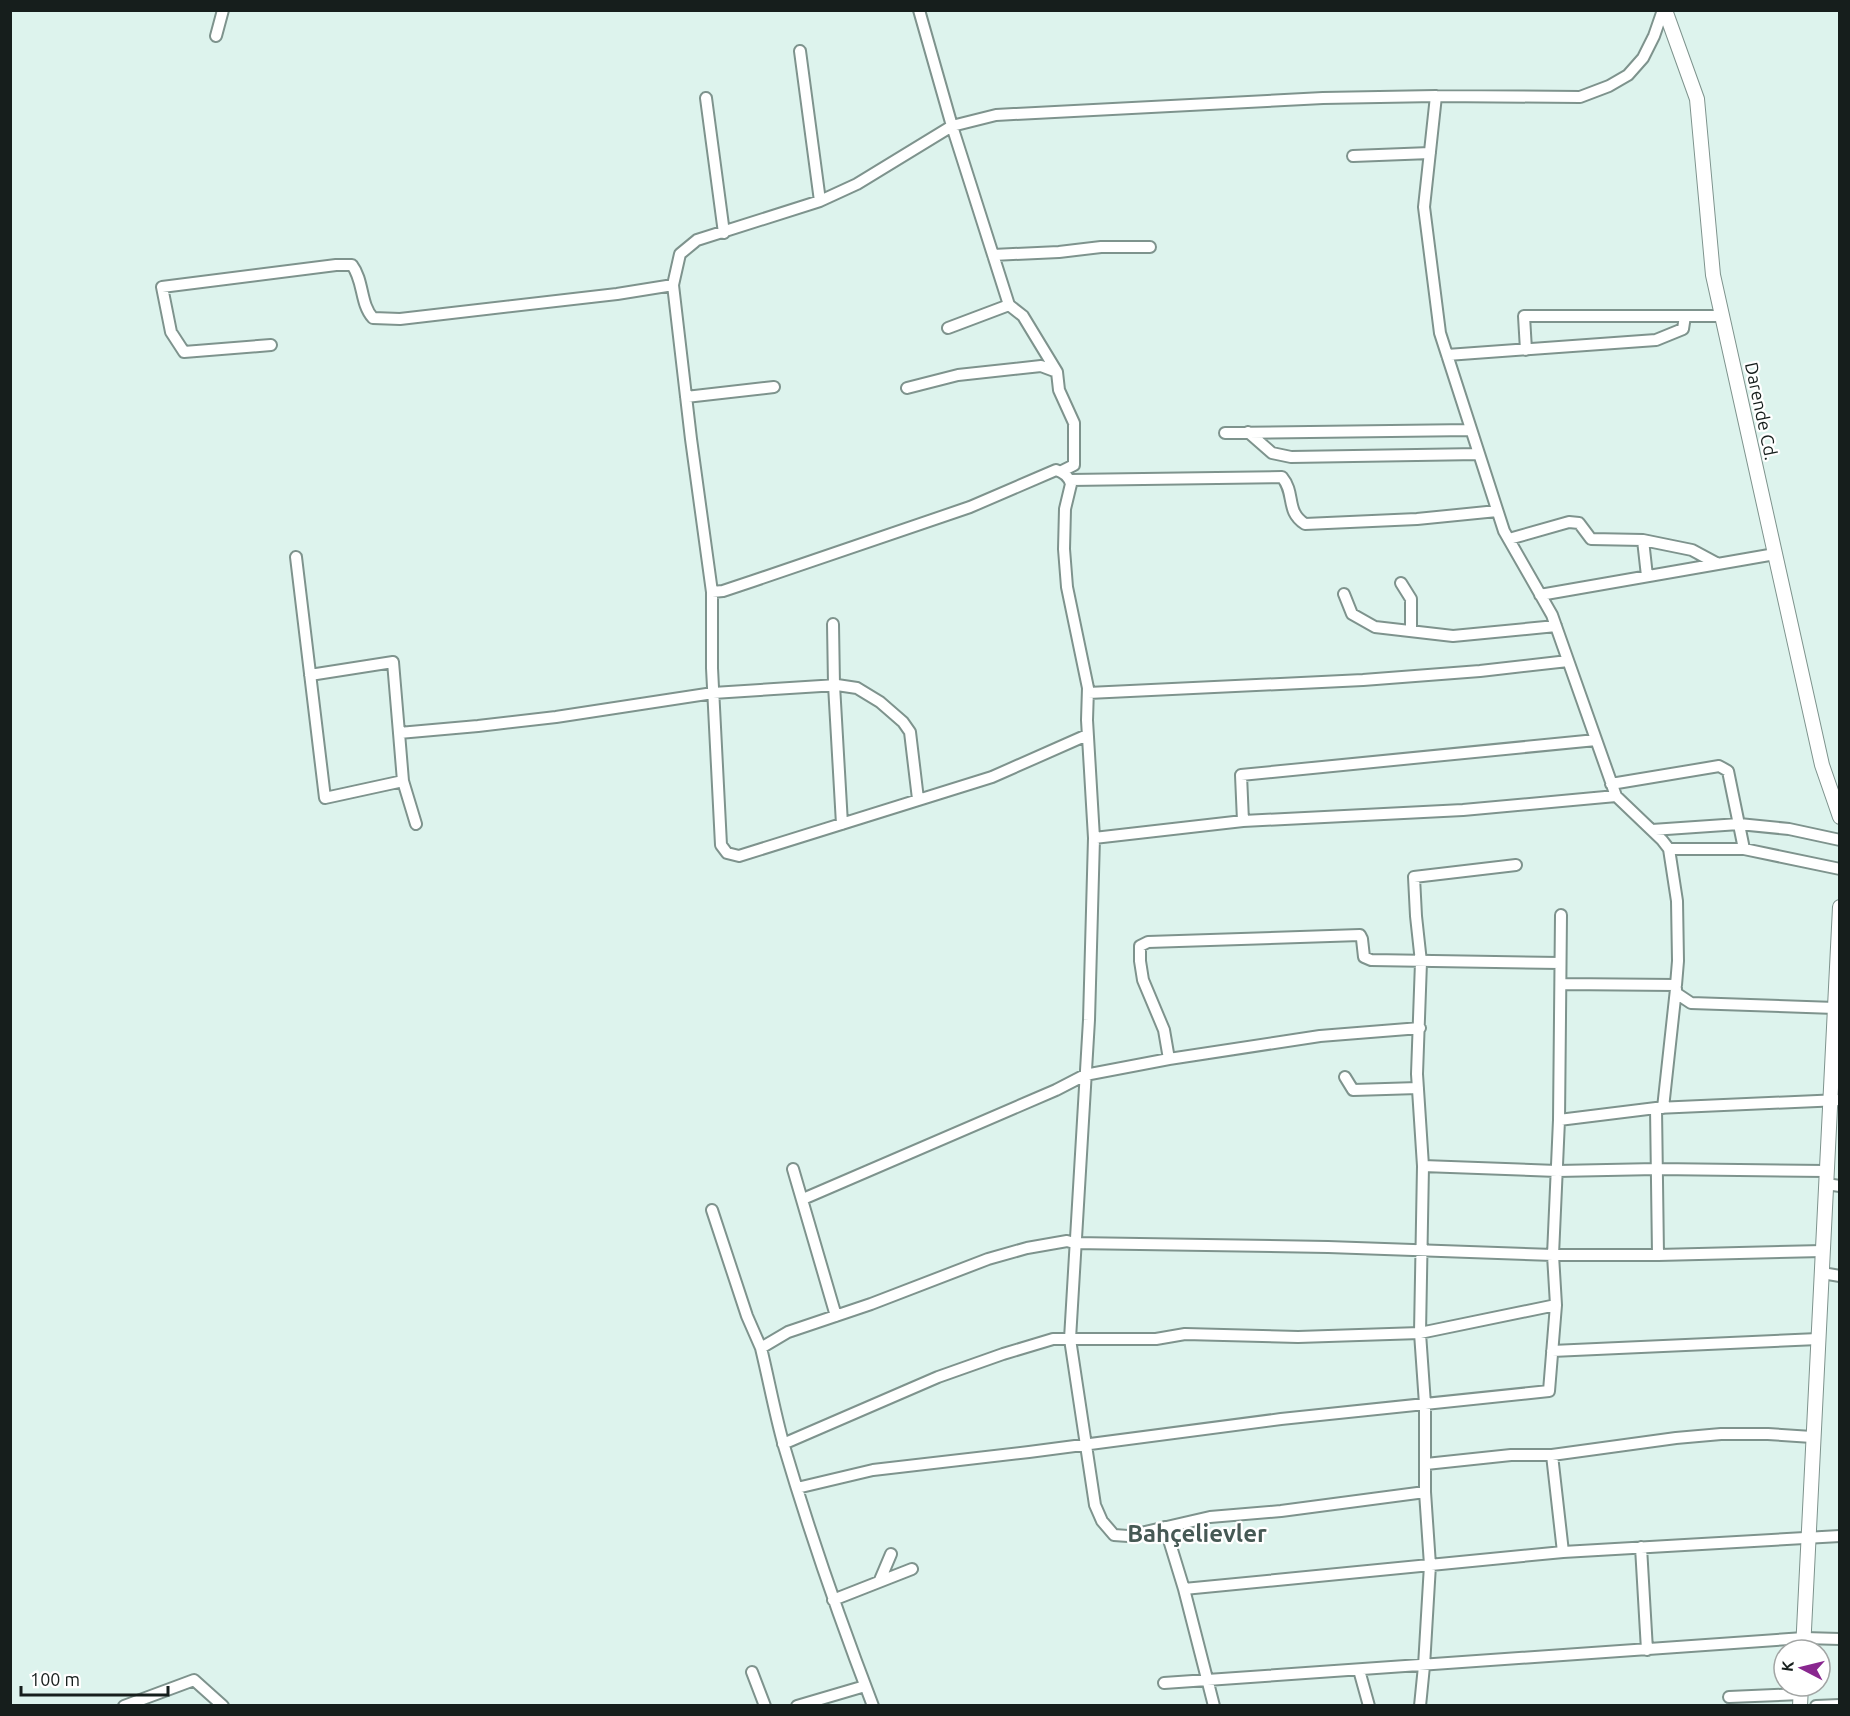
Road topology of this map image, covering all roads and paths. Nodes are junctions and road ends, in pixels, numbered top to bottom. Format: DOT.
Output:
graph roads {
  1 [pos="223,10"];
  2 [pos="919,10"];
  3 [pos="1664,10"];
  4 [pos="216,36"];
  5 [pos="800,51"];
  6 [pos="1437,96"];
  7 [pos="706,98"];
  8 [pos="952,126"];
  9 [pos="1430,153"];
  10 [pos="1353,156"];
  11 [pos="820,201"];
  12 [pos="724,233"];
  13 [pos="1150,247"];
  14 [pos="993,255"];
  15 [pos="673,285"];
  16 [pos="1009,305"];
  17 [pos="1684,316"];
  18 [pos="1722,316"];
  19 [pos="948,328"];
  20 [pos="271,345"];
  21 [pos="1526,350"];
  22 [pos="1447,355"];
  23 [pos="1057,372"];
  24 [pos="774,387"];
  25 [pos="907,388"];
  26 [pos="686,398"];
  27 [pos="1471,430"];
  28 [pos="1248,432"];
  29 [pos="1225,433"];
  30 [pos="1479,454"];
  31 [pos="1062,471"];
  32 [pos="1070,480"];
  33 [pos="1497,511"];
  34 [pos="1509,539"];
  35 [pos="1643,540"];
  36 [pos="1775,554"];
  37 [pos="296,557"];
  38 [pos="1718,564"];
  39 [pos="1647,576"];
  40 [pos="1401,583"];
  41 [pos="712,592"];
  42 [pos="1344,594"];
  43 [pos="1540,595"];
  44 [pos="833,624"];
  45 [pos="1556,626"];
  46 [pos="1411,631"];
  47 [pos="1568,661"];
  48 [pos="310,675"];
  49 [pos="834,685"];
  50 [pos="713,693"];
  51 [pos="1088,693"];
  52 [pos="399,733"];
  53 [pos="1087,735"];
  54 [pos="1596,740"];
  55 [pos="404,781"];
  56 [pos="1611,784"];
  57 [pos="1616,796"];
  58 [pos="918,799"];
  59 [pos="1839,817"];
  60 [pos="1243,820"];
  61 [pos="417,824"];
  62 [pos="842,824"];
  63 [pos="1740,824"];
  64 [pos="1652,830"];
  65 [pos="1094,838"];
  66 [pos="1839,840"];
  67 [pos="1669,849"];
  68 [pos="1744,849"];
  69 [pos="1516,865"];
  70 [pos="1839,868"];
  71 [pos="1839,907"];
  72 [pos="1561,915"];
  73 [pos="1421,962"];
  74 [pos="1560,963"];
  75 [pos="1561,984"];
  76 [pos="1676,989"];
  77 [pos="1835,1008"];
  78 [pos="1419,1028"];
  79 [pos="1169,1059"];
  80 [pos="1085,1075"];
  81 [pos="1345,1077"];
  82 [pos="1418,1088"];
  83 [pos="1835,1100"];
  84 [pos="1659,1108"];
  85 [pos="1559,1120"];
  86 [pos="1834,1131"];
  87 [pos="1424,1166"];
  88 [pos="793,1169"];
  89 [pos="1657,1169"];
  90 [pos="1557,1171"];
  91 [pos="1830,1180"];
  92 [pos="803,1199"];
  93 [pos="712,1210"];
  94 [pos="1074,1243"];
  95 [pos="1420,1250"];
  96 [pos="1822,1251"];
  97 [pos="1553,1255"];
  98 [pos="1658,1256"];
  99 [pos="1822,1273"];
  100 [pos="1839,1276"];
  101 [pos="1556,1305"];
  102 [pos="836,1316"];
  103 [pos="1420,1333"];
  104 [pos="1070,1339"];
  105 [pos="1818,1339"];
  106 [pos="761,1348"];
  107 [pos="1552,1351"];
  108 [pos="1425,1404"];
  109 [pos="1812,1437"];
  110 [pos="783,1444"];
  111 [pos="1084,1444"];
  112 [pos="1552,1455"];
  113 [pos="1426,1464"];
  114 [pos="797,1488"];
  115 [pos="1425,1492"];
  116 [pos="1165,1527"];
  117 [pos="1839,1536"];
  118 [pos="1808,1538"];
  119 [pos="1641,1547"];
  120 [pos="1563,1552"];
  121 [pos="891,1554"];
  122 [pos="1430,1565"];
  123 [pos="912,1569"];
  124 [pos="880,1580"];
  125 [pos="1184,1588"];
  126 [pos="833,1600"];
  127 [pos="1803,1638"];
  128 [pos="1772,1645"];
  129 [pos="1647,1650"];
  130 [pos="1424,1666"];
  131 [pos="1359,1670"];
  132 [pos="752,1672"];
  133 [pos="1208,1681"];
  134 [pos="1164,1683"];
  135 [pos="865,1686"];
  136 [pos="1772,1696"];
  137 [pos="1728,1697"];
  138 [pos="1839,1705"];
  139 [pos="124,1706"];
  140 [pos="223,1706"];
  141 [pos="765,1706"];
  142 [pos="797,1706"];
  143 [pos="873,1706"];
  144 [pos="1214,1706"];
  145 [pos="1369,1706"];
  146 [pos="1420,1706"];
  147 [pos="1816,1706"];
  1 -- 4 [label="street"];
  2 -- 8 [label="street"];
  3 -- 6 [label="street"];
  3 -- 18 [label="street, Darende Cd."];
  5 -- 11 [label="street"];
  6 -- 8 [label="street"];
  6 -- 9 [label="street"];
  7 -- 12 [label="street"];
  8 -- 11 [label="street"];
  8 -- 14 [label="street"];
  9 -- 10 [label="street"];
  9 -- 22 [label="street"];
  11 -- 12 [label="street"];
  12 -- 15 [label="street"];
  13 -- 14 [label="street"];
  14 -- 16 [label="street"];
  15 -- 20 [label="street"];
  15 -- 26 [label="street"];
  16 -- 19 [label="street"];
  16 -- 23 [label="street"];
  17 -- 18 [label="street"];
  17 -- 21 [label="street"];
  17 -- 21 [label="street"];
  18 -- 36 [label="street, Darende Cd."];
  21 -- 22 [label="street"];
  22 -- 27 [label="street"];
  23 -- 25 [label="street"];
  23 -- 31 [label="street"];
  24 -- 26 [label="street"];
  26 -- 41 [label="street"];
  27 -- 28 [label="street"];
  27 -- 30 [label="street"];
  28 -- 29 [label="street"];
  28 -- 30 [label="street"];
  30 -- 33 [label="street"];
  31 -- 32 [label="street"];
  31 -- 41 [label="street"];
  32 -- 33 [label="street"];
  32 -- 51 [label="street"];
  33 -- 34 [label="street"];
  34 -- 35 [label="street"];
  34 -- 43 [label="street"];
  35 -- 38 [label="street"];
  35 -- 39 [label="street"];
  36 -- 38 [label="street"];
  36 -- 59 [label="street, Darende Cd."];
  37 -- 48 [label="street"];
  38 -- 39 [label="street"];
  39 -- 43 [label="street"];
  40 -- 46 [label="street"];
  41 -- 50 [label="street"];
  42 -- 46 [label="street"];
  43 -- 45 [label="street"];
  44 -- 49 [label="street"];
  45 -- 46 [label="street"];
  45 -- 47 [label="street"];
  47 -- 51 [label="street"];
  47 -- 54 [label="street"];
  48 -- 52 [label="street"];
  48 -- 55 [label="street"];
  49 -- 50 [label="street"];
  49 -- 58 [label="street"];
  49 -- 62 [label="street"];
  50 -- 52 [label="street"];
  50 -- 62 [label="street"];
  51 -- 53 [label="street"];
  52 -- 55 [label="street"];
  53 -- 58 [label="street"];
  53 -- 65 [label="street"];
  54 -- 56 [label="street"];
  54 -- 60 [label="street"];
  55 -- 61 [label="street"];
  56 -- 57 [label="street"];
  56 -- 63 [label="street"];
  57 -- 60 [label="street"];
  57 -- 64 [label="street"];
  58 -- 62 [label="street"];
  60 -- 65 [label="street"];
  63 -- 64 [label="street"];
  63 -- 66 [label="street"];
  63 -- 68 [label="street"];
  64 -- 67 [label="street"];
  65 -- 80 [label="street"];
  67 -- 68 [label="street"];
  67 -- 76 [label="street"];
  68 -- 70 [label="street"];
  69 -- 73 [label="street"];
  71 -- 77 [label="street"];
  72 -- 74 [label="street"];
  73 -- 74 [label="street"];
  73 -- 78 [label="street"];
  73 -- 79 [label="street"];
  74 -- 75 [label="street"];
  75 -- 76 [label="street"];
  75 -- 85 [label="street"];
  76 -- 77 [label="street"];
  76 -- 84 [label="street"];
  77 -- 83 [label="street"];
  78 -- 79 [label="street"];
  78 -- 82 [label="street"];
  79 -- 80 [label="street"];
  80 -- 92 [label="street"];
  80 -- 94 [label="street"];
  81 -- 82 [label="street"];
  82 -- 87 [label="street"];
  83 -- 84 [label="street"];
  83 -- 86 [label="street"];
  84 -- 85 [label="street"];
  84 -- 89 [label="street"];
  85 -- 90 [label="street"];
  86 -- 91 [label="street"];
  87 -- 90 [label="street"];
  87 -- 95 [label="street"];
  88 -- 92 [label="street"];
  89 -- 90 [label="street"];
  89 -- 91 [label="street"];
  89 -- 98 [label="street"];
  90 -- 97 [label="street"];
  91 -- 96 [label="street"];
  92 -- 102 [label="street"];
  93 -- 106 [label="street"];
  94 -- 95 [label="street"];
  94 -- 102 [label="street"];
  94 -- 104 [label="street"];
  95 -- 97 [label="street"];
  95 -- 103 [label="street"];
  96 -- 98 [label="street"];
  96 -- 99 [label="street"];
  97 -- 98 [label="street"];
  97 -- 101 [label="street"];
  99 -- 100 [label="street"];
  99 -- 105 [label="street"];
  101 -- 103 [label="street"];
  101 -- 107 [label="street"];
  102 -- 106 [label="street"];
  103 -- 104 [label="street"];
  103 -- 108 [label="street"];
  104 -- 110 [label="street"];
  104 -- 111 [label="street"];
  105 -- 107 [label="street"];
  105 -- 109 [label="street"];
  106 -- 110 [label="street"];
  107 -- 108 [label="street"];
  108 -- 111 [label="street"];
  108 -- 113 [label="street"];
  109 -- 112 [label="street"];
  109 -- 118 [label="street"];
  110 -- 114 [label="street"];
  111 -- 114 [label="street"];
  111 -- 116 [label="street"];
  112 -- 113 [label="street"];
  112 -- 120 [label="street"];
  113 -- 115 [label="street"];
  114 -- 126 [label="street"];
  115 -- 116 [label="street"];
  115 -- 122 [label="street"];
  116 -- 125 [label="street"];
  117 -- 118 [label="street"];
  118 -- 119 [label="street"];
  118 -- 127 [label="street"];
  119 -- 120 [label="street"];
  119 -- 129 [label="street"];
  120 -- 122 [label="street"];
  121 -- 124 [label="street"];
  122 -- 125 [label="street"];
  122 -- 130 [label="street"];
  123 -- 124 [label="street"];
  124 -- 126 [label="street"];
  125 -- 133 [label="street"];
  126 -- 135 [label="street"];
  128 -- 129 [label="street"];
  129 -- 130 [label="street"];
  130 -- 131 [label="street"];
  130 -- 146 [label="street"];
  131 -- 133 [label="street"];
  131 -- 145 [label="street"];
  132 -- 141 [label="street"];
  133 -- 134 [label="street"];
  133 -- 144 [label="street"];
  135 -- 142 [label="street"];
  135 -- 143 [label="street"];
  136 -- 137 [label="street"];
  138 -- 147 [label="street"];
  139 -- 140 [label="street"];
}
